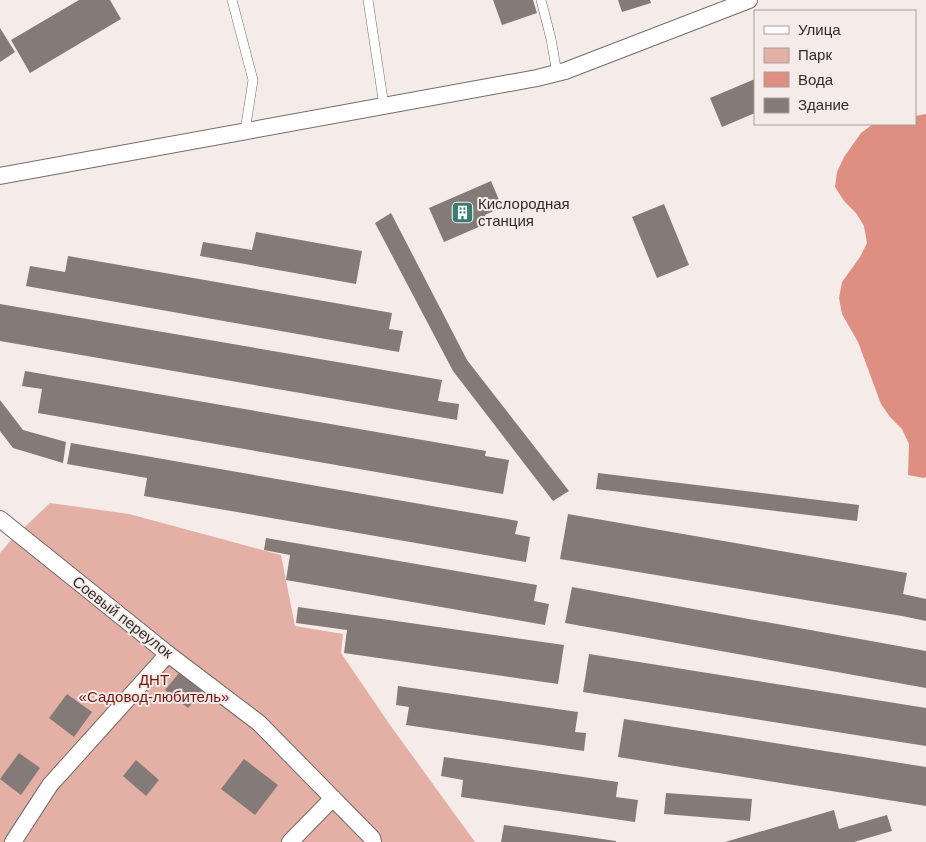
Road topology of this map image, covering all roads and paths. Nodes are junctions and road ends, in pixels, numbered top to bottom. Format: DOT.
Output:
graph roads {
  1 [pos="232,0"];
  2 [pos="368,0"];
  3 [pos="541,0"];
  4 [pos="749,0"];
  5 [pos="557,73"];
  6 [pos="384,106"];
  7 [pos="245,131"];
  8 [pos="0,176"];
  9 [pos="0,519"];
  10 [pos="168,654"];
  11 [pos="333,798"];
  12 [pos="13,842"];
  13 [pos="290,842"];
  14 [pos="373,842"];
  1 -- 7 [label="lane"];
  2 -- 6 [label="lane"];
  3 -- 5 [label="lane"];
  4 -- 5 [label="street"];
  5 -- 6 [label="street"];
  6 -- 7 [label="street"];
  7 -- 8 [label="street"];
  9 -- 10 [label="street, Соевый переулок"];
  10 -- 11 [label="street, Соевый переулок"];
  10 -- 12 [label="street"];
  11 -- 13 [label="street"];
  11 -- 14 [label="street, Соевый переулок"];
}
